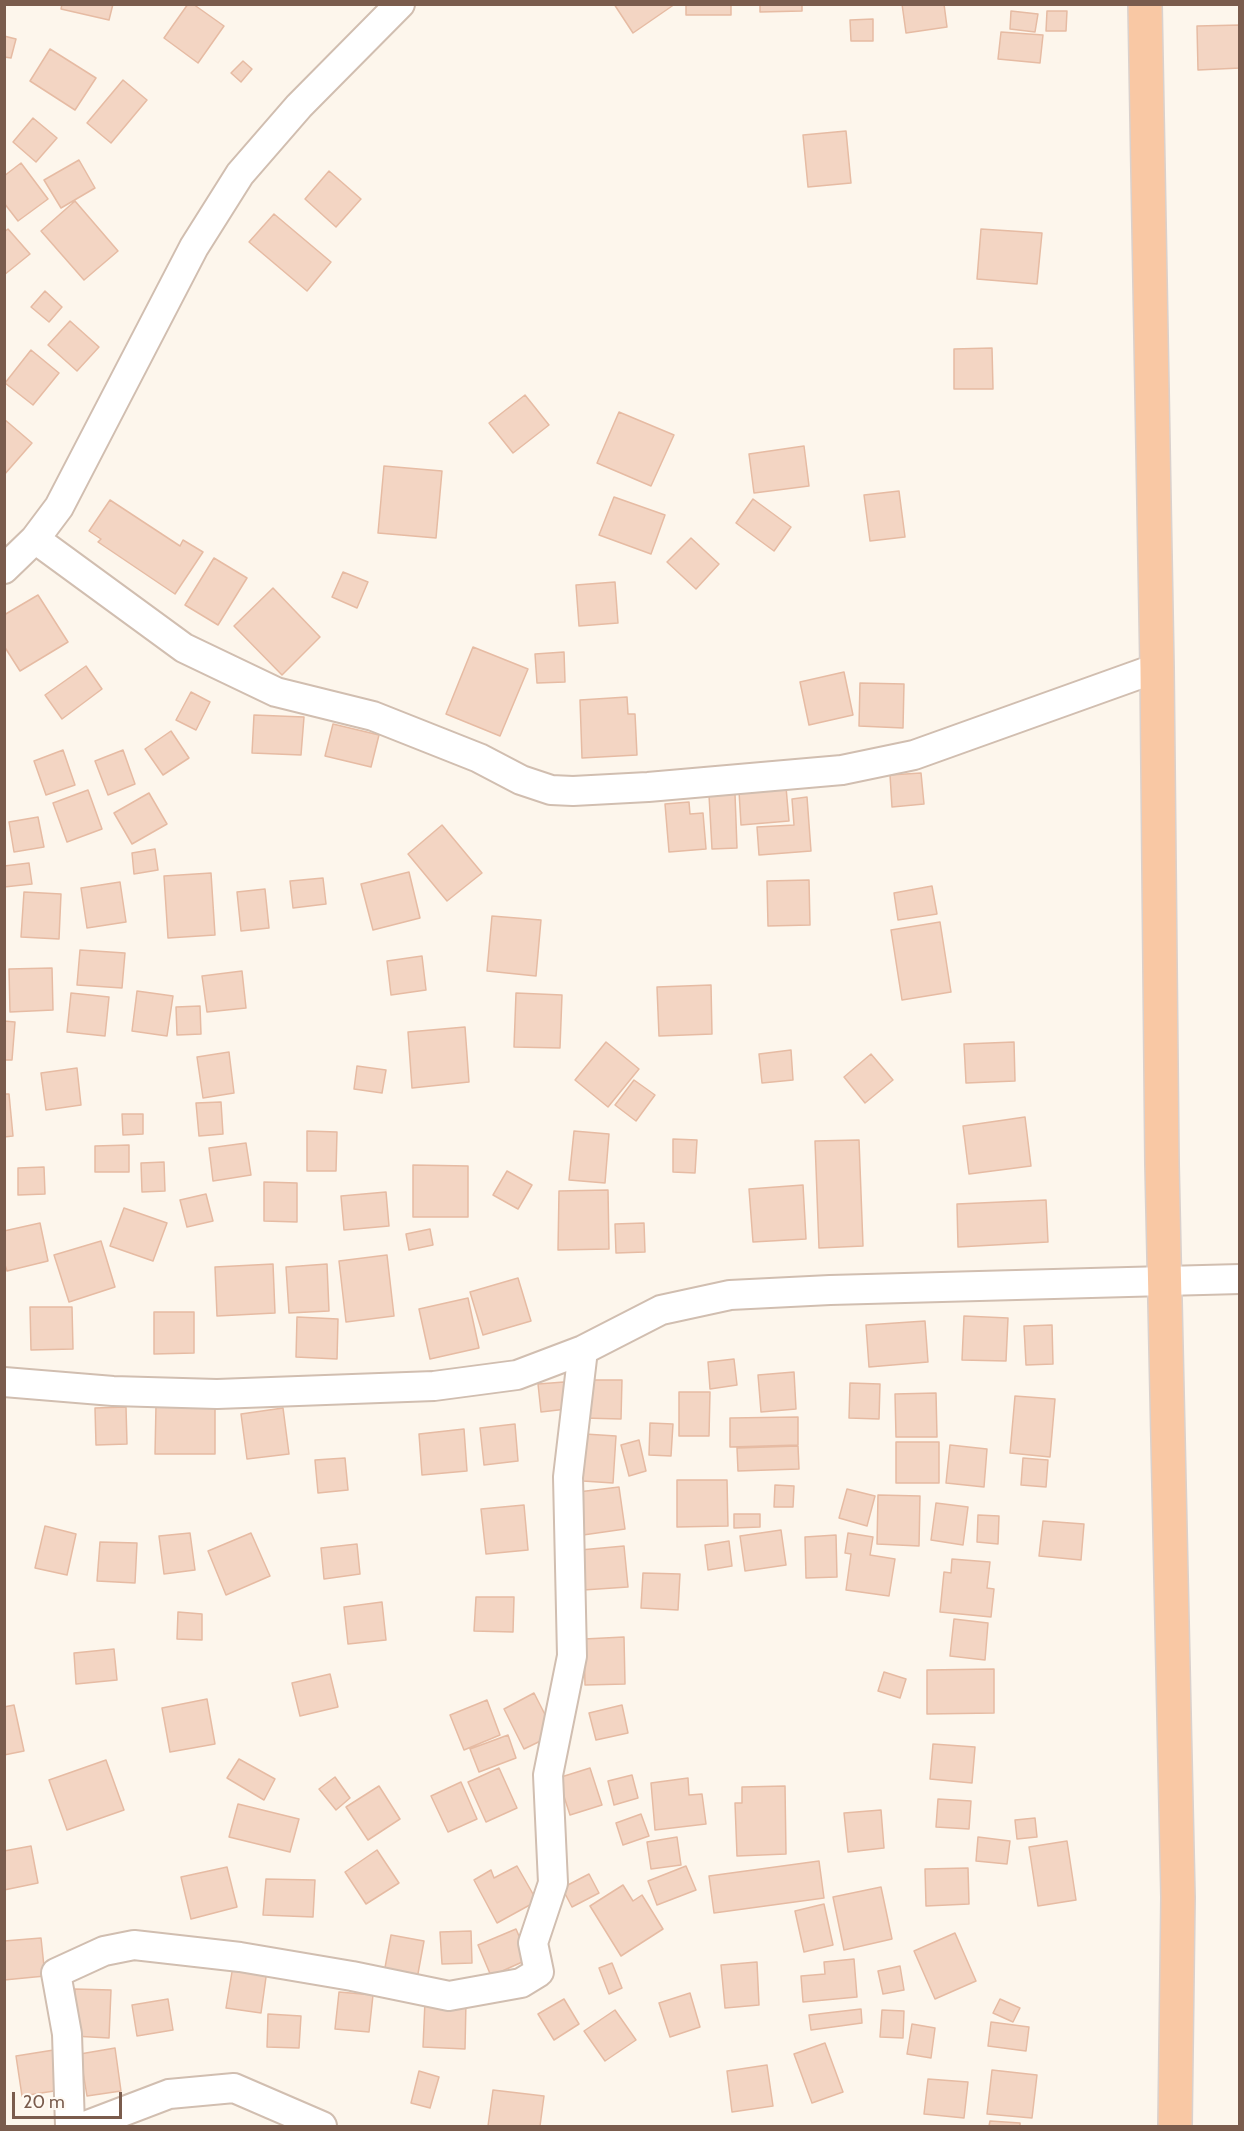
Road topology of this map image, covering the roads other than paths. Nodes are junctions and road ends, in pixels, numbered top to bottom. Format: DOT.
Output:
graph roads {
  1 [pos="400,4"];
  2 [pos="1145,4"];
  3 [pos="35,539"];
  4 [pos="4,569"];
  5 [pos="1157,668"];
  6 [pos="1239,1279"];
  7 [pos="1164,1282"];
  8 [pos="583,1350"];
  9 [pos="4,1382"];
  10 [pos="70,2127"];
  11 [pos="85,2127"];
  12 [pos="322,2127"];
  13 [pos="1175,2127"];
  1 -- 3 [label="street"];
  2 -- 5 [label="highway"];
  3 -- 4 [label="street"];
  3 -- 5 [label="street"];
  5 -- 7 [label="highway"];
  6 -- 7 [label="street"];
  7 -- 8 [label="street"];
  7 -- 13 [label="highway"];
  8 -- 9 [label="street"];
  8 -- 10 [label="street"];
  11 -- 12 [label="street"];
}
